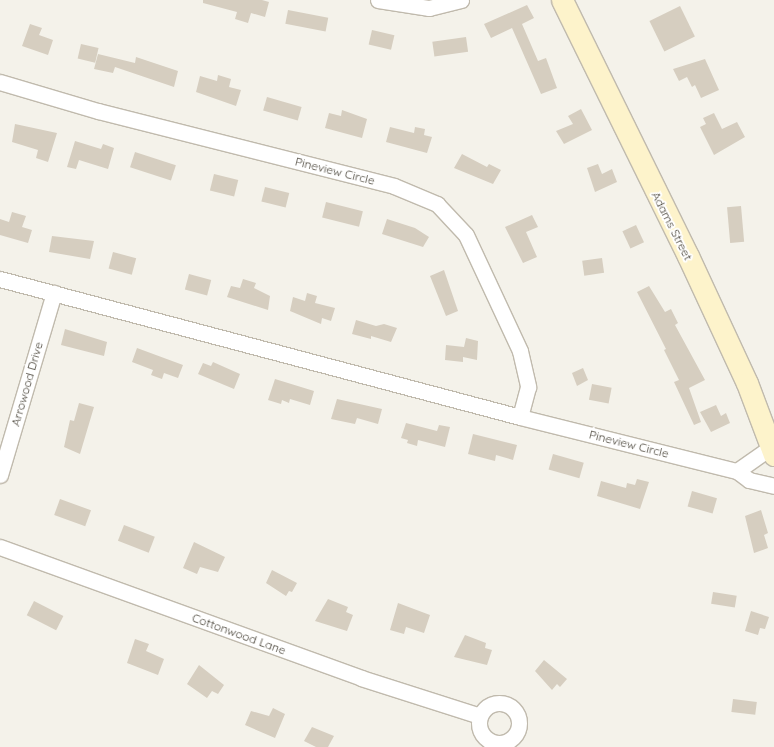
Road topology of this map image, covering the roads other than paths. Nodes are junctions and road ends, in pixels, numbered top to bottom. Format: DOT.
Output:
graph roads {
  1 [pos="378,0"];
  2 [pos="461,0"];
  3 [pos="562,0"];
  4 [pos="0,82"];
  5 [pos="0,279"];
  6 [pos="54,293"];
  7 [pos="520,417"];
  8 [pos="772,451"];
  9 [pos="737,471"];
  10 [pos="0,476"];
  11 [pos="774,486"];
  12 [pos="0,547"];
  13 [pos="480,716"];
  1 -- 2 [label="street"];
  3 -- 8 [label="street, Adams Street"];
  4 -- 7 [label="street, Pineview Circle"];
  5 -- 6 [label="street, Pineview Circle"];
  6 -- 7 [label="street, Pineview Circle"];
  6 -- 10 [label="street, Arrowood Drive"];
  7 -- 9 [label="street, Pineview Circle"];
  8 -- 9 [label="street"];
  9 -- 11 [label="street, Pineview Circle"];
  12 -- 13 [label="street, Cottonwood Lane"];
}
